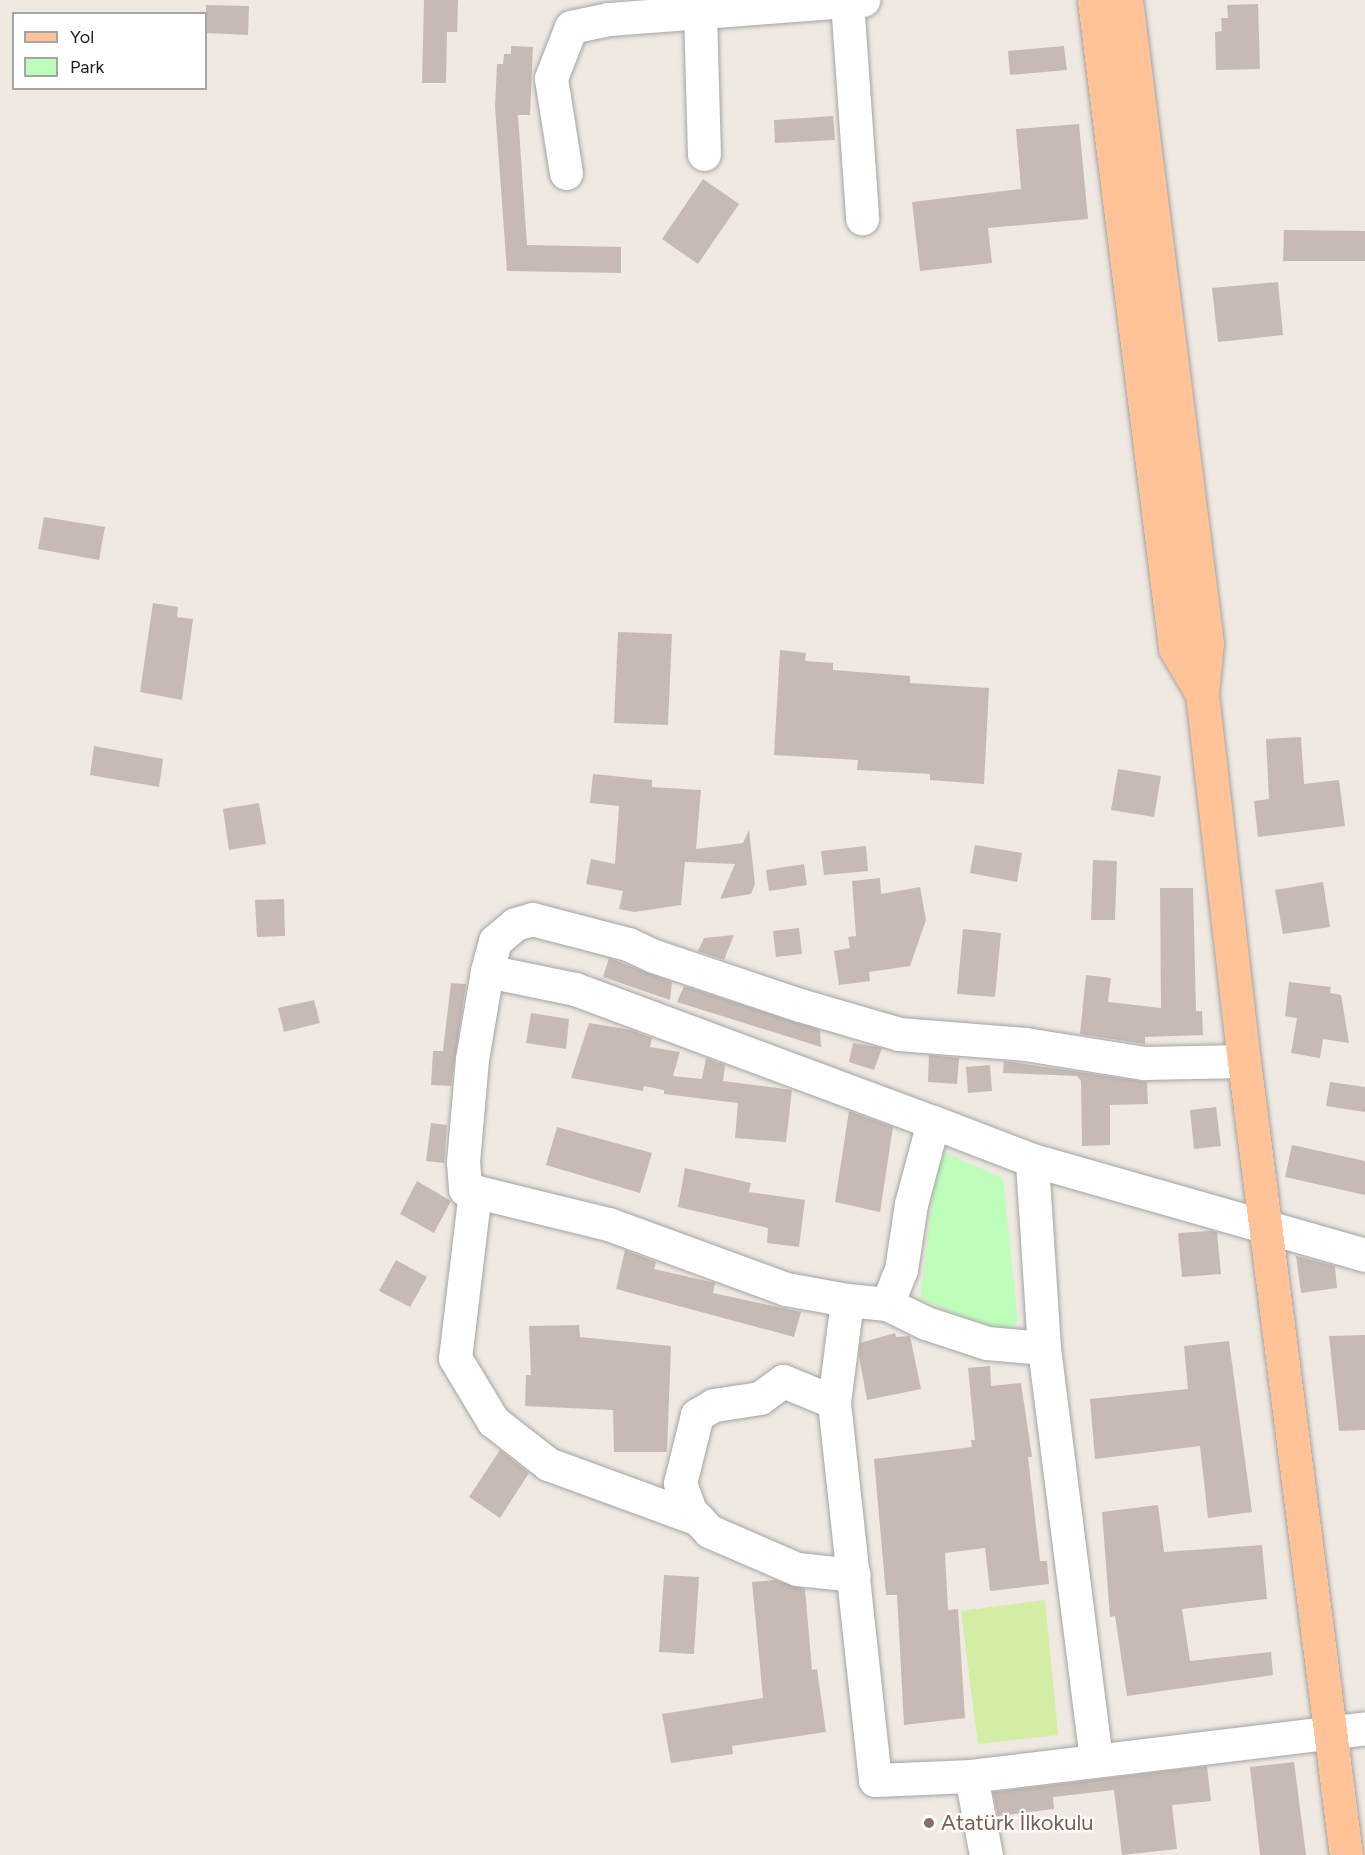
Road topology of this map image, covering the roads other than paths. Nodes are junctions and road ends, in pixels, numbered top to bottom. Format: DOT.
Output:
graph roads {
  1 [pos="1094,0"];
  2 [pos="1126,0"];
  3 [pos="855,1"];
  4 [pos="700,12"];
  5 [pos="704,154"];
  6 [pos="566,173"];
  7 [pos="862,218"];
  8 [pos="1202,693"];
  9 [pos="487,971"];
  10 [pos="1244,1060"];
  11 [pos="933,1122"];
  12 [pos="1032,1160"];
  13 [pos="474,1191"];
  14 [pos="1265,1227"];
  15 [pos="1365,1255"];
  16 [pos="847,1300"];
  17 [pos="887,1304"];
  18 [pos="1044,1348"];
  19 [pos="834,1402"];
  20 [pos="698,1520"];
  21 [pos="854,1575"];
  22 [pos="1365,1728"];
  23 [pos="1333,1733"];
  24 [pos="1096,1758"];
  25 [pos="971,1776"];
  26 [pos="986,1855"];
  27 [pos="1346,1855"];
  1 -- 8 [label="main road"];
  2 -- 8 [label="main road"];
  3 -- 4 [label="street"];
  3 -- 7 [label="street"];
  4 -- 5 [label="street"];
  4 -- 6 [label="street"];
  8 -- 10 [label="main road"];
  9 -- 10 [label="street"];
  9 -- 11 [label="street"];
  9 -- 13 [label="street"];
  10 -- 14 [label="main road"];
  11 -- 12 [label="street"];
  11 -- 17 [label="street"];
  12 -- 14 [label="street"];
  12 -- 18 [label="street"];
  13 -- 16 [label="street"];
  13 -- 20 [label="street"];
  14 -- 15 [label="street"];
  14 -- 23 [label="main road"];
  16 -- 17 [label="street"];
  16 -- 19 [label="street"];
  17 -- 18 [label="street"];
  18 -- 24 [label="street"];
  19 -- 20 [label="street"];
  19 -- 21 [label="street"];
  20 -- 21 [label="street"];
  21 -- 25 [label="street"];
  22 -- 23 [label="street"];
  23 -- 24 [label="street"];
  23 -- 27 [label="main road"];
  24 -- 25 [label="street"];
  25 -- 26 [label="street"];
}
